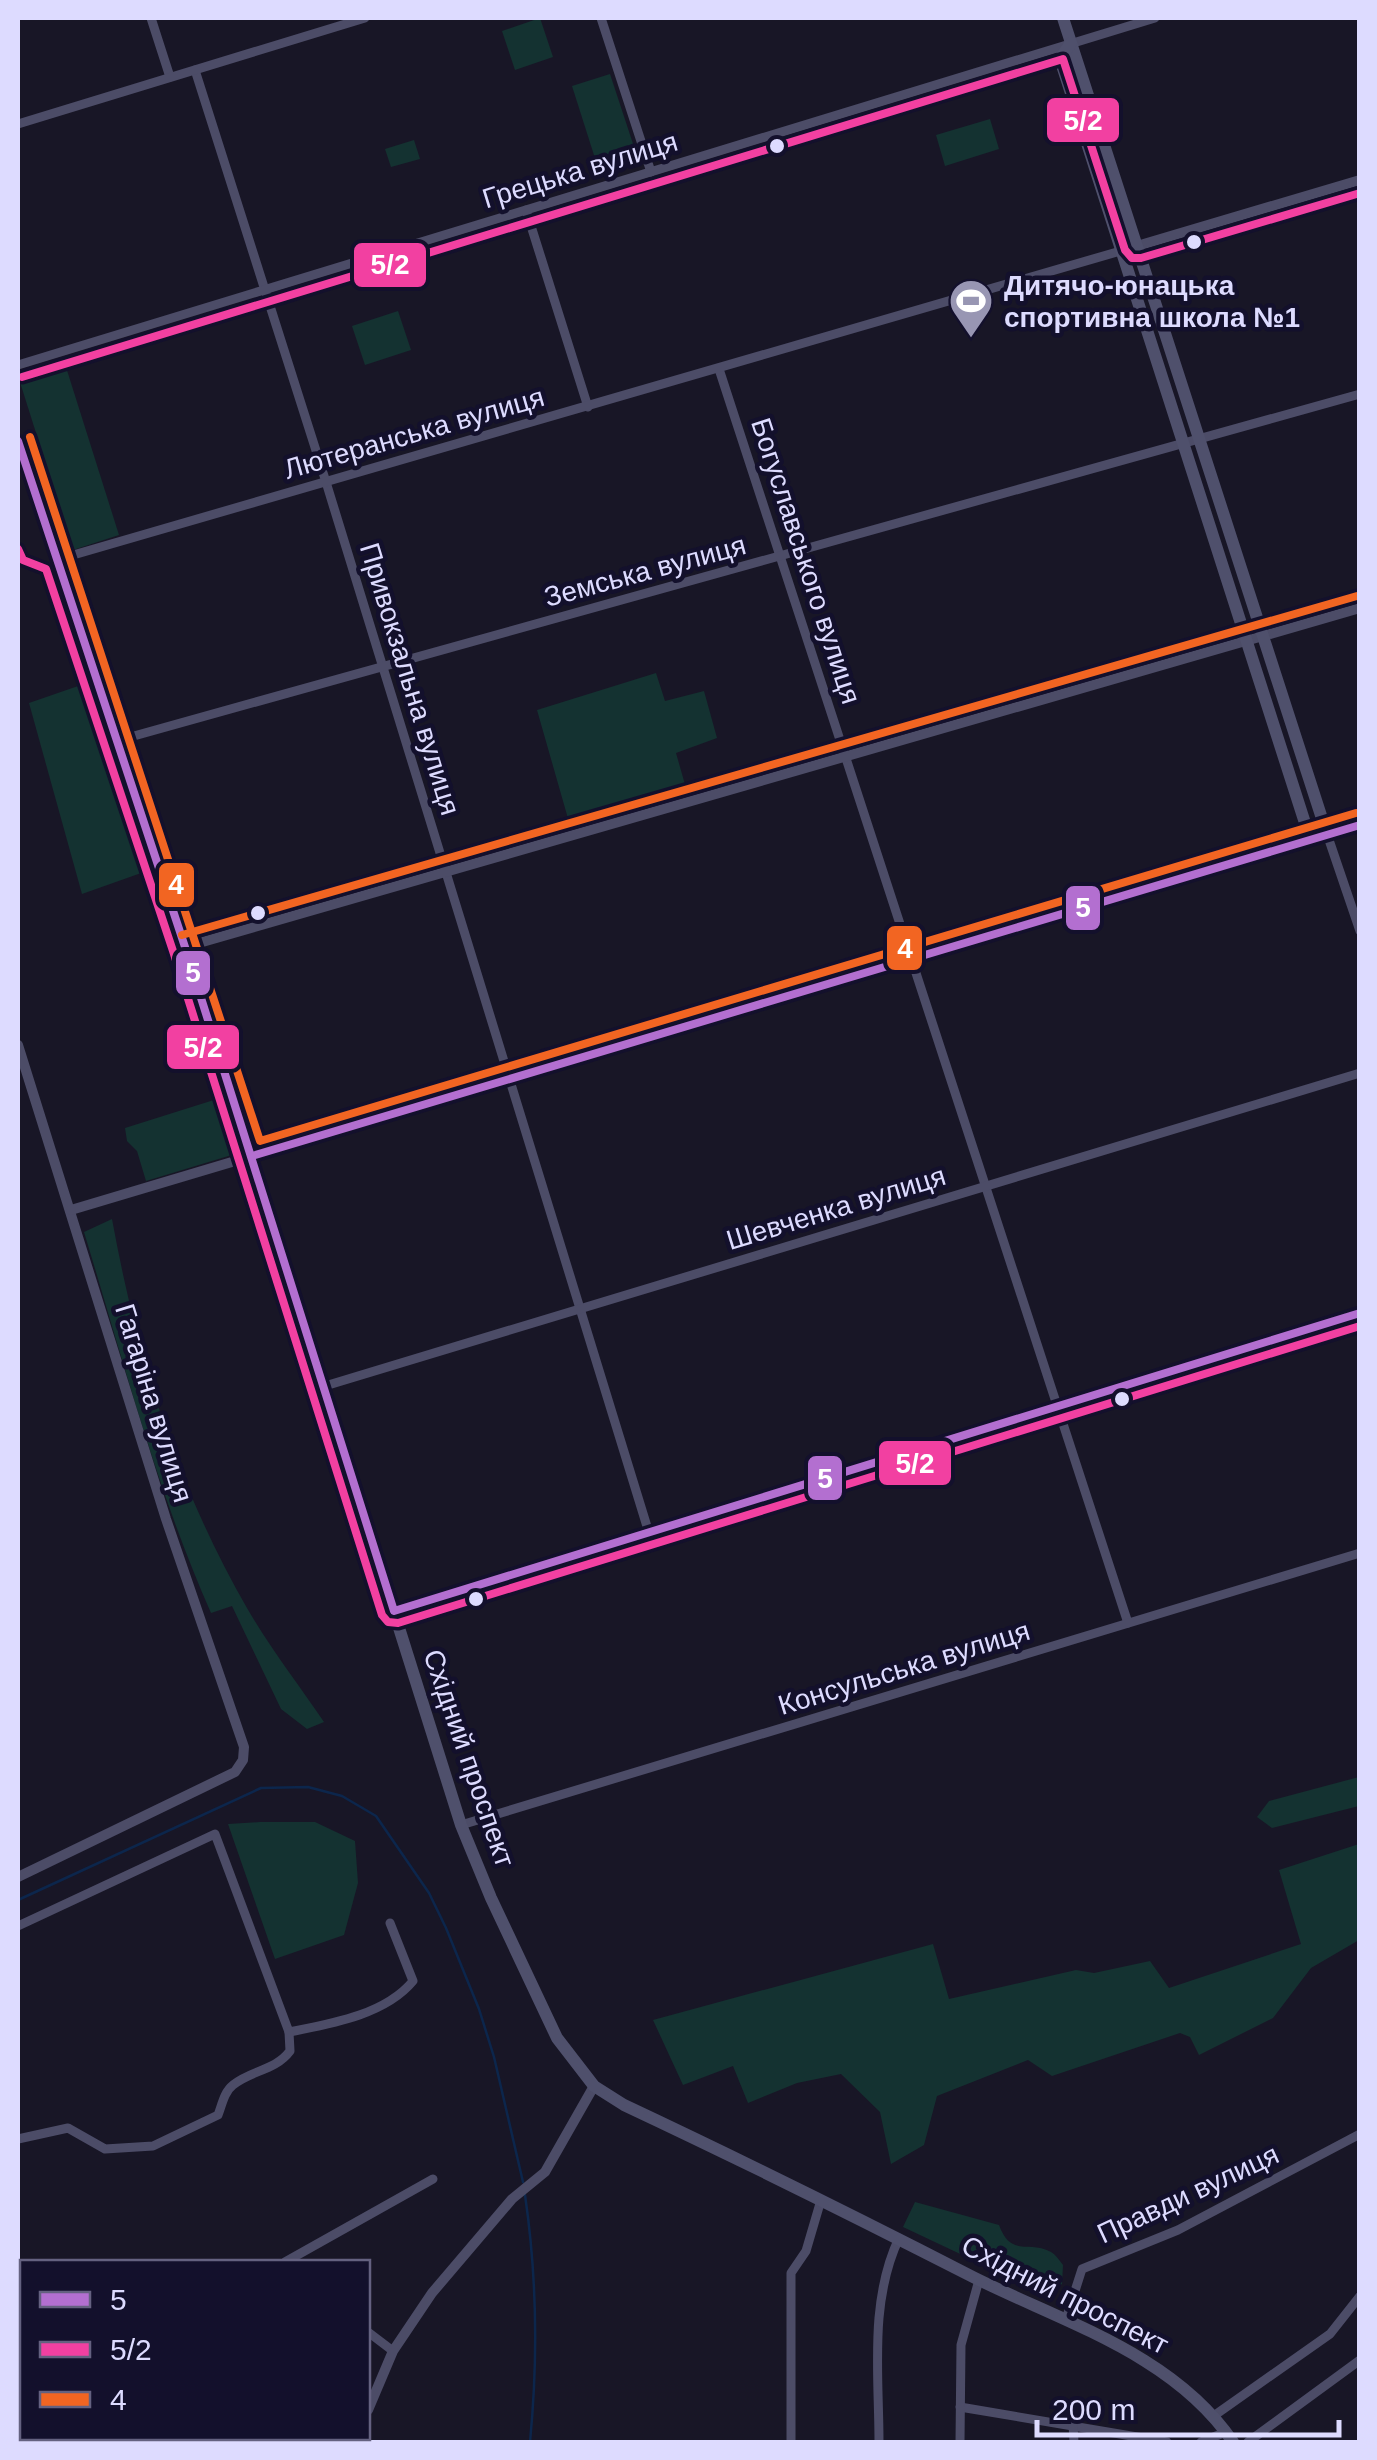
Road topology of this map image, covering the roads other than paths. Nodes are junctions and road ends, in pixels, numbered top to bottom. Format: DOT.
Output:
graph roads {
  1 [pos="151,18"];
  2 [pos="365,18"];
  3 [pos="601,18"];
  4 [pos="1064,18"];
  5 [pos="1156,18"];
  6 [pos="1071,43"];
  7 [pos="194,70"];
  8 [pos="170,77"];
  9 [pos="18,124"];
  10 [pos="650,172"];
  11 [pos="1360,180"];
  12 [pos="526,210"];
  13 [pos="1137,246"];
  14 [pos="1121,250"];
  15 [pos="264,290"];
  16 [pos="18,365"];
  17 [pos="719,369"];
  18 [pos="1360,394"];
  19 [pos="588,407"];
  20 [pos="1199,440"];
  21 [pos="18,441"];
  22 [pos="1183,444"];
  23 [pos="326,482"];
  24 [pos="782,556"];
  25 [pos="56,560"];
  26 [pos="1360,608"];
  27 [pos="1262,637"];
  28 [pos="1246,642"];
  29 [pos="383,667"];
  30 [pos="116,741"];
  31 [pos="847,757"];
  32 [pos="1360,825"];
  33 [pos="1327,834"];
  34 [pos="446,872"];
  35 [pos="1360,931"];
  36 [pos="186,947"];
  37 [pos="914,959"];
  38 [pos="18,1045"];
  39 [pos="1360,1073"];
  40 [pos="508,1080"];
  41 [pos="252,1156"];
  42 [pos="984,1186"];
  43 [pos="71,1210"];
  44 [pos="579,1309"];
  45 [pos="1360,1312"];
  46 [pos="325,1386"];
  47 [pos="1058,1406"];
  48 [pos="649,1533"];
  49 [pos="1360,1553"];
  50 [pos="394,1612"];
  51 [pos="1128,1623"];
  52 [pos="461,1825"];
  53 [pos="18,1877"];
  54 [pos="390,1923"];
  55 [pos="18,1926"];
  56 [pos="289,2032"];
  57 [pos="594,2086"];
  58 [pos="1360,2134"];
  59 [pos="18,2139"];
  60 [pos="434,2178"];
  61 [pos="821,2200"];
  62 [pos="899,2238"];
  63 [pos="291,2260"];
  64 [pos="979,2280"];
  65 [pos="1360,2296"];
  66 [pos="1066,2319"];
  67 [pos="370,2334"];
  68 [pos="393,2351"];
  69 [pos="1360,2360"];
  70 [pos="370,2405"];
  71 [pos="960,2407"];
  72 [pos="1215,2415"];
  73 [pos="1074,2424"];
  74 [pos="1230,2437"];
  75 [pos="791,2442"];
  76 [pos="879,2442"];
  77 [pos="960,2442"];
  78 [pos="1074,2442"];
  79 [pos="1166,2442"];
  80 [pos="1201,2442"];
  81 [pos="1248,2442"];
  1 -- 8 [label="street"];
  2 -- 7 [label="street"];
  3 -- 10 [label="street"];
  4 -- 6 [label="main road"];
  5 -- 6 [label="street, Грецька вулиця"];
  6 -- 10 [label="street, Грецька вулиця"];
  6 -- 13 [label="main road"];
  6 -- 14 [label="main road"];
  7 -- 8 [label="street"];
  7 -- 15 [label="street, Привокзальна вулиця"];
  8 -- 9 [label="street"];
  10 -- 12 [label="street, Грецька вулиця"];
  11 -- 13 [label="street, Лютеранська вулиця"];
  12 -- 15 [label="street, Грецька вулиця"];
  12 -- 19 [label="street"];
  13 -- 14 [label="street, Лютеранська вулиця"];
  13 -- 20 [label="main road"];
  14 -- 17 [label="street, Лютеранська вулиця"];
  14 -- 22 [label="main road"];
  15 -- 16 [label="street, Грецька вулиця"];
  15 -- 23 [label="street, Привокзальна вулиця"];
  17 -- 19 [label="street, Лютеранська вулиця"];
  17 -- 24 [label="street, Богуславського вулиця"];
  18 -- 20 [label="street, Земська вулиця"];
  19 -- 23 [label="street, Лютеранська вулиця"];
  20 -- 22 [label="street, Земська вулиця"];
  20 -- 27 [label="main road"];
  21 -- 25 [label="main road, Східний проспект"];
  22 -- 24 [label="street, Земська вулиця"];
  22 -- 28 [label="main road"];
  23 -- 25 [label="street, Лютеранська вулиця"];
  23 -- 29 [label="street, Привокзальна вулиця"];
  24 -- 29 [label="street, Земська вулиця"];
  24 -- 31 [label="street, Богуславського вулиця"];
  25 -- 30 [label="main road, Східний проспект"];
  26 -- 27 [label="street"];
  27 -- 28 [label="street"];
  27 -- 33 [label="main road"];
  28 -- 31 [label="street"];
  28 -- 33 [label="main road"];
  29 -- 30 [label="street, Земська вулиця"];
  29 -- 34 [label="street, Привокзальна вулиця"];
  30 -- 36 [label="main road, Східний проспект"];
  31 -- 34 [label="street"];
  31 -- 37 [label="street, Богуславського вулиця"];
  32 -- 33 [label="main road"];
  33 -- 35 [label="street"];
  33 -- 37 [label="main road"];
  34 -- 36 [label="street"];
  34 -- 40 [label="street, Привокзальна вулиця"];
  36 -- 41 [label="main road, Східний проспект"];
  37 -- 40 [label="main road"];
  37 -- 42 [label="street, Богуславського вулиця"];
  38 -- 43 [label="street, Гагаріна вулиця"];
  39 -- 42 [label="street, Шевченка вулиця"];
  40 -- 41 [label="main road"];
  40 -- 44 [label="street, Привокзальна вулиця"];
  41 -- 43 [label="street"];
  41 -- 46 [label="main road, Східний проспект"];
  42 -- 44 [label="street, Шевченка вулиця"];
  42 -- 47 [label="street, Богуславського вулиця"];
  43 -- 53 [label="street, Гагаріна вулиця"];
  44 -- 46 [label="street, Шевченка вулиця"];
  44 -- 48 [label="street, Привокзальна вулиця"];
  45 -- 47 [label="main road"];
  46 -- 50 [label="main road, Східний проспект"];
  47 -- 48 [label="main road"];
  47 -- 51 [label="street, Богуславського вулиця"];
  48 -- 50 [label="main road"];
  49 -- 51 [label="street, Консульська вулиця"];
  50 -- 52 [label="main road, Східний проспект"];
  51 -- 52 [label="street, Консульська вулиця"];
  52 -- 57 [label="main road, Східний проспект"];
  54 -- 56 [label="street"];
  55 -- 56 [label="street"];
  56 -- 59 [label="street"];
  57 -- 61 [label="main road, Східний проспект"];
  57 -- 68 [label="street"];
  58 -- 66 [label="street, Правди вулиця"];
  60 -- 63 [label="street"];
  61 -- 62 [label="main road, Східний проспект"];
  61 -- 75 [label="street"];
  62 -- 64 [label="main road, Східний проспект"];
  62 -- 76 [label="street"];
  64 -- 66 [label="main road, Східний проспект"];
  64 -- 71 [label="street"];
  65 -- 72 [label="street"];
  66 -- 72 [label="main road, Східний проспект"];
  67 -- 68 [label="street"];
  68 -- 70 [label="street"];
  69 -- 81 [label="street"];
  71 -- 73 [label="street"];
  71 -- 77 [label="street"];
  72 -- 74 [label="main road, Східний проспект"];
  73 -- 78 [label="street"];
  73 -- 79 [label="street"];
  74 -- 80 [label="street"];
}
